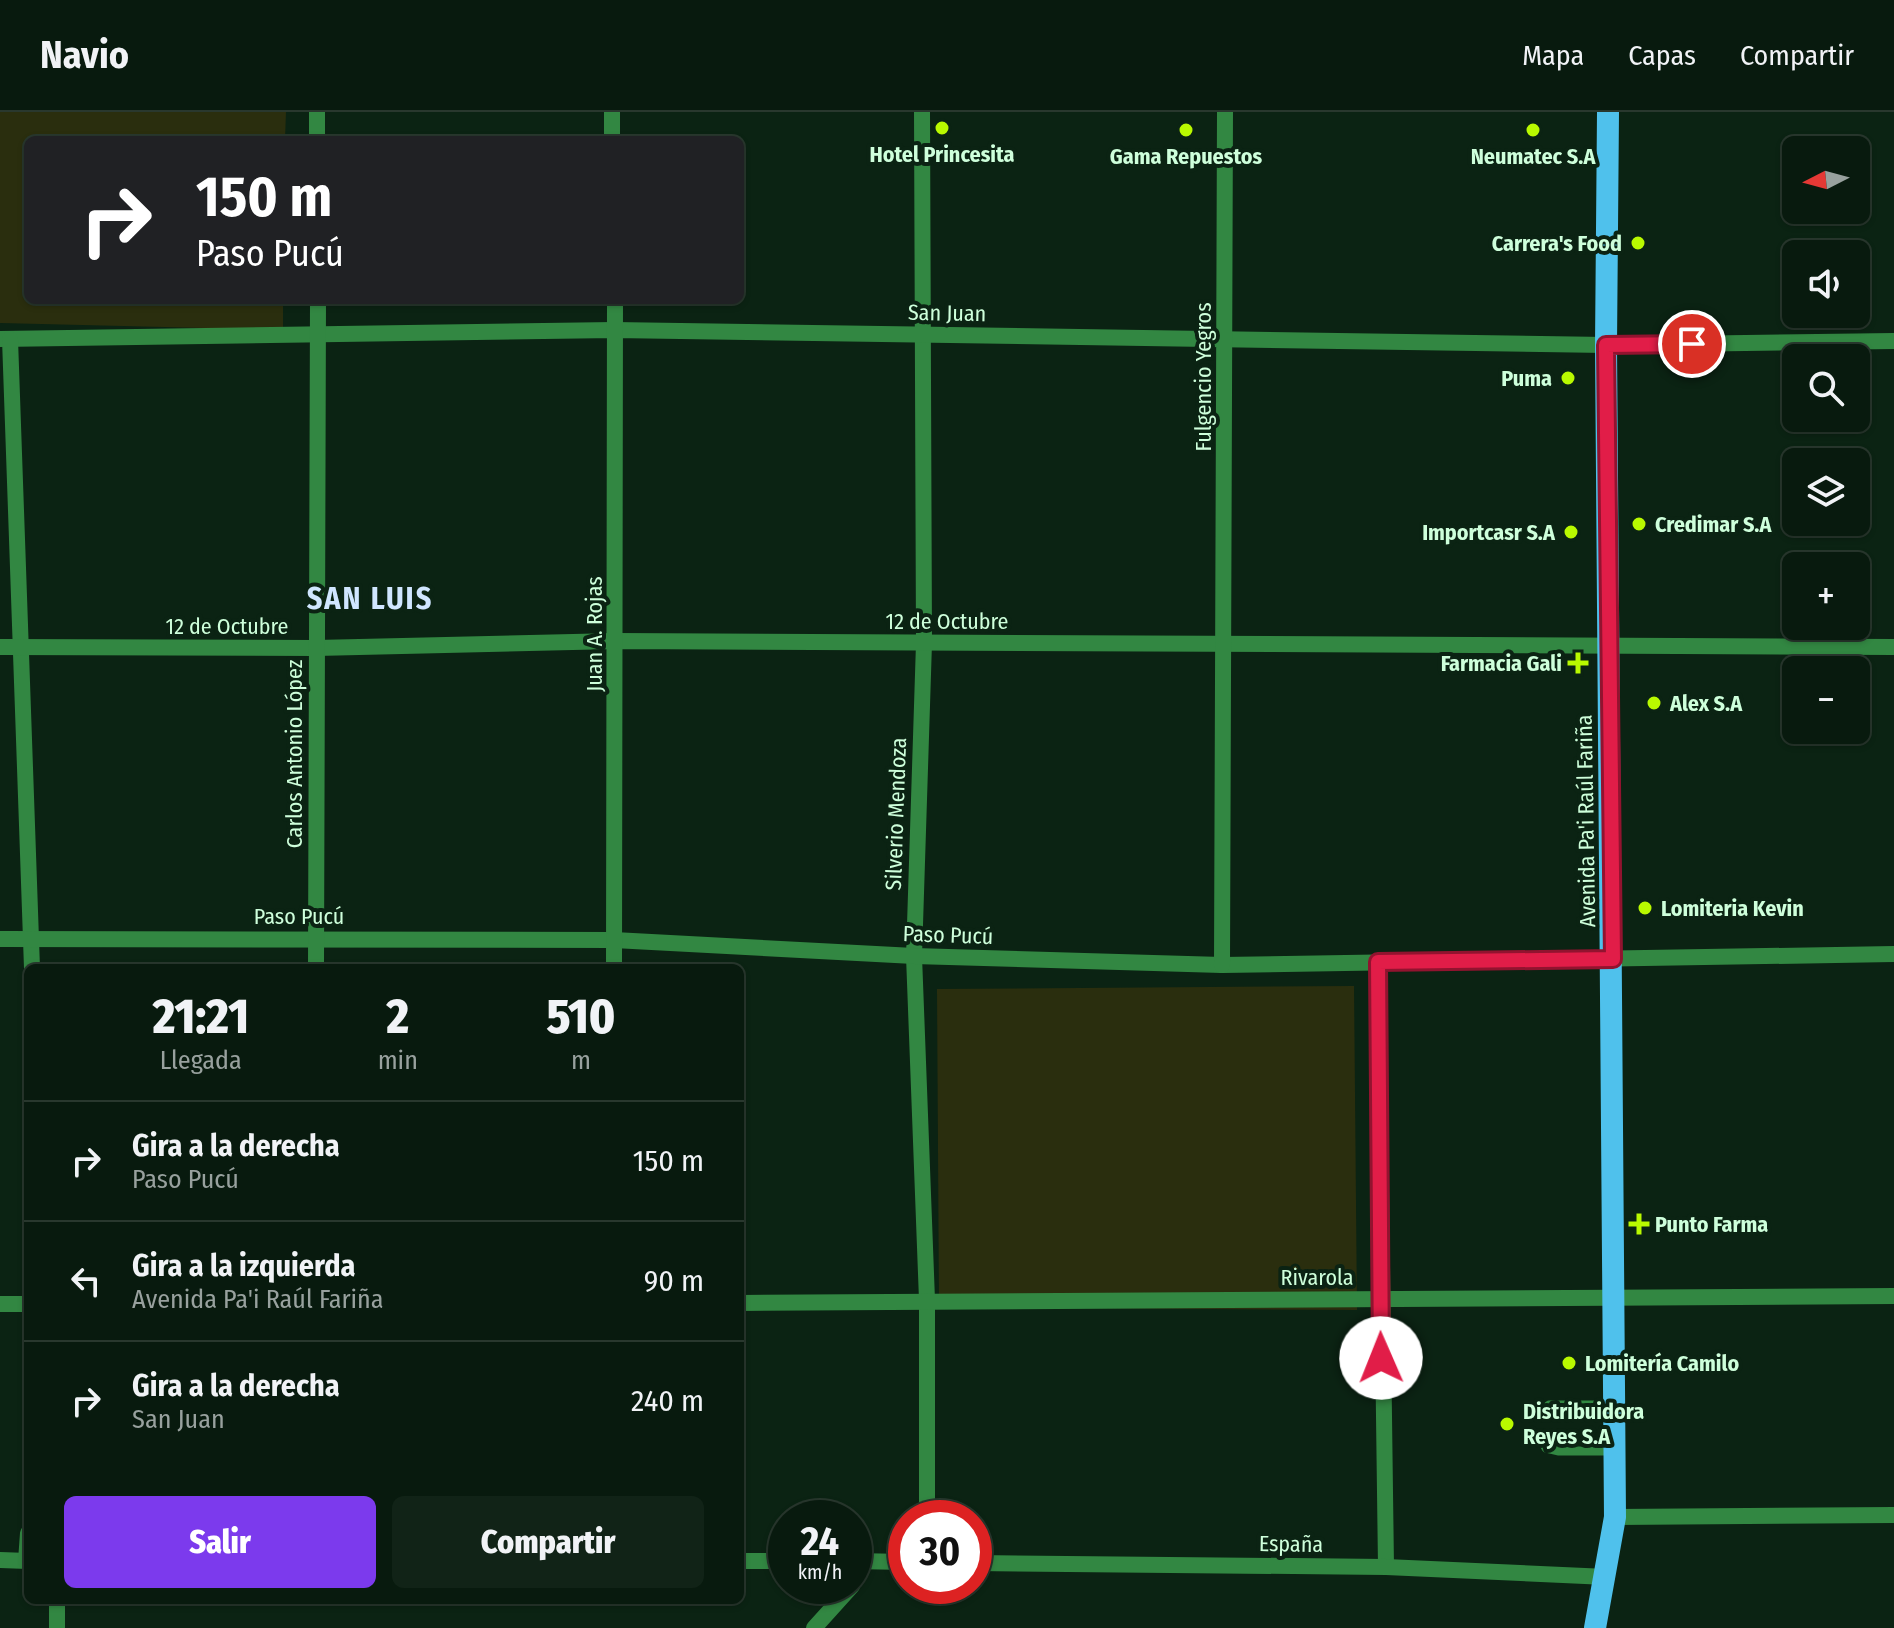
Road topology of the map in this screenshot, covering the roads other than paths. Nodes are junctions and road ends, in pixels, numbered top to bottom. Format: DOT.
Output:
graph roads {
  1 [pos="317,112"];
  2 [pos="612,112"];
  3 [pos="922,112"];
  4 [pos="1225,112"];
  5 [pos="1608,112"];
  6 [pos="317,136"];
  7 [pos="612,136"];
  8 [pos="318,304"];
  9 [pos="615,304"];
  10 [pos="614,330"];
  11 [pos="318,333"];
  12 [pos="921,334"];
  13 [pos="5,339"];
  14 [pos="1225,340"];
  15 [pos="1894,341"];
  16 [pos="1606,345"];
  17 [pos="616,641"];
  18 [pos="1224,641"];
  19 [pos="924,643"];
  20 [pos="1610,645"];
  21 [pos="0,647"];
  22 [pos="22,647"];
  23 [pos="1894,647"];
  24 [pos="316,648"];
  25 [pos="316,938"];
  26 [pos="0,939"];
  27 [pos="31,940"];
  28 [pos="614,940"];
  29 [pos="1894,954"];
  30 [pos="914,956"];
  31 [pos="1613,959"];
  32 [pos="1378,962"];
  33 [pos="32,964"];
  34 [pos="316,964"];
  35 [pos="614,964"];
  36 [pos="1222,965"];
  37 [pos="1616,1296"];
  38 [pos="1894,1296"];
  39 [pos="1380,1299"];
  40 [pos="927,1300"];
  41 [pos="744,1303"];
  42 [pos="0,1304"];
  43 [pos="24,1304"];
  44 [pos="1616,1405"];
  45 [pos="1541,1411"];
  46 [pos="1541,1439"];
  47 [pos="1616,1451"];
  48 [pos="927,1500"];
  49 [pos="1894,1515"];
  50 [pos="1615,1517"];
  51 [pos="0,1560"];
  52 [pos="24,1561"];
  53 [pos="744,1561"];
  54 [pos="768,1561"];
  55 [pos="874,1561"];
  56 [pos="888,1561"];
  57 [pos="872,1563"];
  58 [pos="992,1563"];
  59 [pos="1386,1567"];
  60 [pos="1607,1577"];
  61 [pos="57,1604"];
  62 [pos="836,1604"];
  63 [pos="57,1628"];
  64 [pos="814,1628"];
  65 [pos="1595,1628"];
  1 -- 6 [label="street"];
  2 -- 7 [label="street"];
  3 -- 12 [label="street, Silverio Mendoza"];
  4 -- 14 [label="street, Fulgencio Yegros"];
  5 -- 16 [label="highway, Avenida Pa'i Raúl Fariña"];
  8 -- 11 [label="street, Carlos Antonio López"];
  9 -- 10 [label="street, Juan A. Rojas"];
  10 -- 11 [label="street, San Juan"];
  10 -- 12 [label="street, San Juan"];
  10 -- 17 [label="street, Juan A. Rojas"];
  11 -- 13 [label="street, San Juan"];
  11 -- 24 [label="street, Carlos Antonio López"];
  12 -- 14 [label="street, San Juan"];
  12 -- 19 [label="street, Silverio Mendoza"];
  13 -- 22 [label="street"];
  14 -- 16 [label="street, San Juan"];
  14 -- 18 [label="street, Fulgencio Yegros"];
  15 -- 16 [label="street, San Juan"];
  16 -- 20 [label="highway, Avenida Pa'i Raúl Fariña"];
  17 -- 19 [label="street, 12 de Octubre"];
  17 -- 24 [label="street, 12 de Octubre"];
  17 -- 28 [label="street, Juan A. Rojas"];
  18 -- 19 [label="street, 12 de Octubre"];
  18 -- 20 [label="street, 12 de Octubre"];
  18 -- 36 [label="street, Fulgencio Yegros"];
  19 -- 30 [label="street, Silverio Mendoza"];
  20 -- 23 [label="street, 12 de Octubre"];
  20 -- 31 [label="highway, Avenida Pa'i Raúl Fariña"];
  21 -- 22 [label="street, 12 de Octubre"];
  22 -- 24 [label="street, 12 de Octubre"];
  22 -- 27 [label="street"];
  24 -- 25 [label="street, Carlos Antonio López"];
  25 -- 27 [label="street, Paso Pucú"];
  25 -- 28 [label="street, Paso Pucú"];
  25 -- 34 [label="street, Carlos Antonio López"];
  26 -- 27 [label="street, Paso Pucú"];
  27 -- 33 [label="street"];
  28 -- 30 [label="street, Paso Pucú"];
  28 -- 35 [label="street, Juan A. Rojas"];
  29 -- 31 [label="street, Paso Pucú"];
  30 -- 36 [label="street, Paso Pucú"];
  30 -- 40 [label="street, Silverio Mendoza"];
  31 -- 32 [label="street, Paso Pucú"];
  31 -- 37 [label="highway, Avenida Pa'i Raúl Fariña"];
  32 -- 36 [label="street, Paso Pucú"];
  32 -- 39 [label="street"];
  37 -- 38 [label="street, Rivarola"];
  37 -- 39 [label="street, Rivarola"];
  37 -- 44 [label="highway, Avenida Pa'i Raúl Fariña"];
  39 -- 40 [label="street, Rivarola"];
  39 -- 59 [label="street"];
  40 -- 41 [label="street, Rivarola"];
  40 -- 48 [label="street, Silverio Mendoza"];
  42 -- 43 [label="street"];
  44 -- 45 [label="lane"];
  44 -- 47 [label="highway, Avenida Pa'i Raúl Fariña"];
  46 -- 47 [label="lane"];
  47 -- 50 [label="highway, Avenida Pa'i Raúl Fariña"];
  49 -- 50 [label="street"];
  50 -- 60 [label="highway, Avenida Pa'i Raúl Fariña"];
  51 -- 52 [label="street"];
  53 -- 54 [label="street"];
  55 -- 56 [label="street"];
  55 -- 57 [label="street"];
  58 -- 59 [label="street, España"];
  59 -- 60 [label="street, España"];
  60 -- 65 [label="highway, Avenida Pa'i Raúl Fariña"];
  61 -- 63 [label="street"];
  62 -- 64 [label="street"];
}
